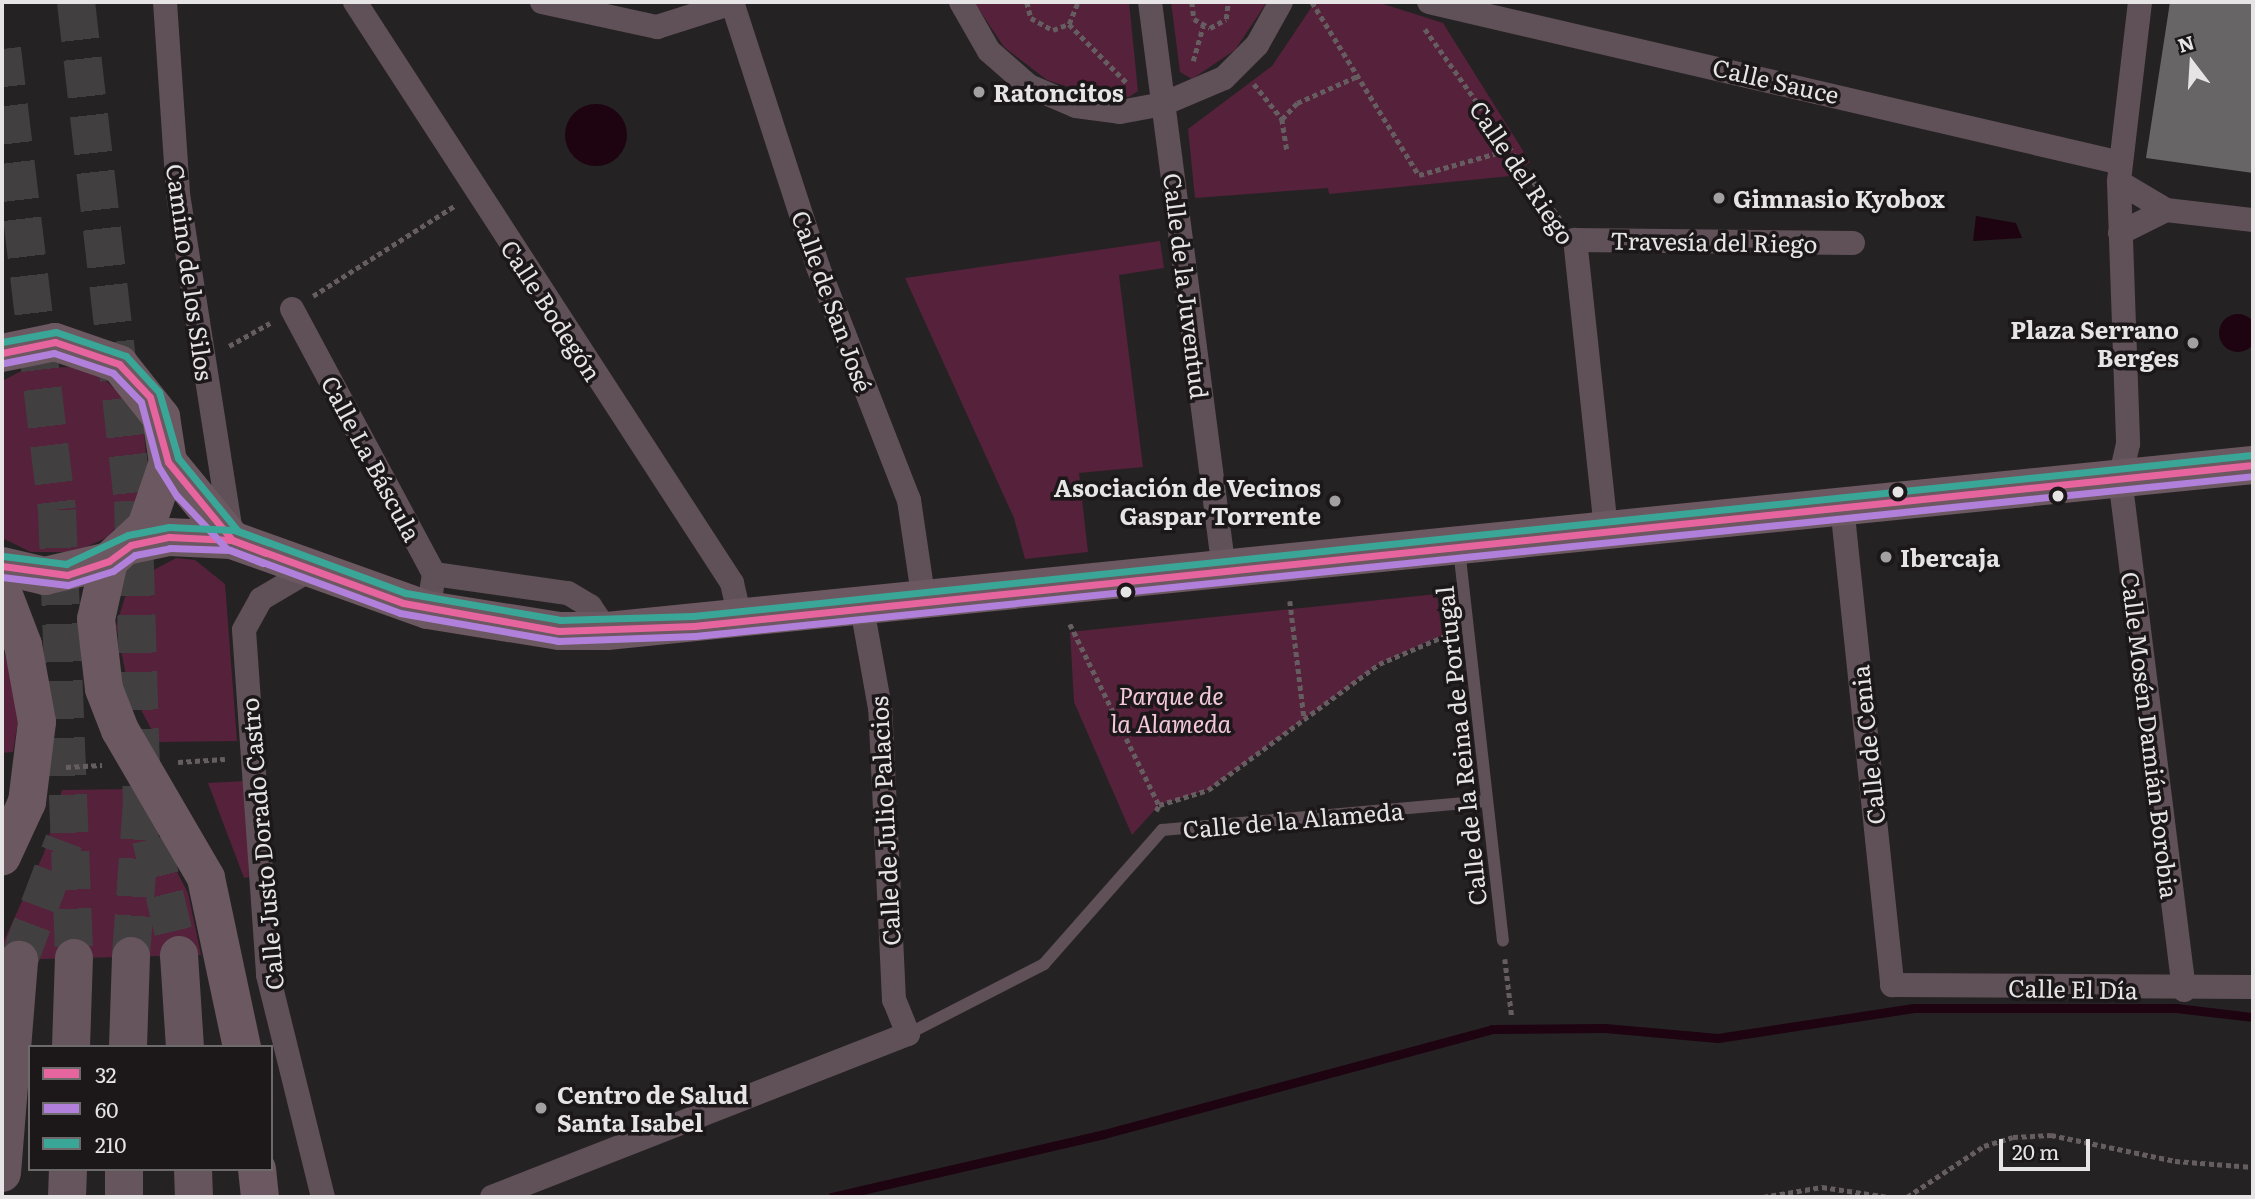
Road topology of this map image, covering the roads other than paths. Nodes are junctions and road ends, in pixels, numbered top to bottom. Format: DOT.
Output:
graph roads {
  1 [pos="165,2"];
  2 [pos="355,2"];
  3 [pos="542,2"];
  4 [pos="732,2"];
  5 [pos="961,2"];
  6 [pos="1150,2"];
  7 [pos="1282,2"];
  8 [pos="2140,2"];
  9 [pos="1424,11"];
  10 [pos="1164,104"];
  11 [pos="2120,173"];
  12 [pos="2166,210"];
  13 [pos="2253,220"];
  14 [pos="2120,233"];
  15 [pos="1575,240"];
  16 [pos="1853,243"];
  17 [pos="292,309"];
  18 [pos="5,347"];
  19 [pos="168,462"];
  20 [pos="2253,465"];
  21 [pos="2120,478"];
  22 [pos="1842,506"];
  23 [pos="1606,529"];
  24 [pos="232,540"];
  25 [pos="1458,546"];
  26 [pos="120,553"];
  27 [pos="2,566"];
  28 [pos="310,570"];
  29 [pos="1224,570"];
  30 [pos="2,590"];
  31 [pos="431,592"];
  32 [pos="924,601"];
  33 [pos="862,608"];
  34 [pos="741,621"];
  35 [pos="1487,801"];
  36 [pos="2,856"];
  37 [pos="1503,941"];
  38 [pos="179,955"];
  39 [pos="131,956"];
  40 [pos="74,958"];
  41 [pos="19,960"];
  42 [pos="1892,985"];
  43 [pos="2253,987"];
  44 [pos="2184,990"];
  45 [pos="908,1034"];
  46 [pos="71,1045"];
  47 [pos="128,1045"];
  48 [pos="185,1045"];
  49 [pos="242,1045"];
  50 [pos="68,1171"];
  51 [pos="124,1171"];
  52 [pos="193,1171"];
  53 [pos="257,1171"];
  54 [pos="2,1173"];
  55 [pos="322,1193"];
  56 [pos="67,1197"];
  57 [pos="124,1197"];
  58 [pos="194,1197"];
  59 [pos="260,1197"];
  60 [pos="492,1197"];
  1 -- 24 [label="street, Camino de los Silos"];
  2 -- 34 [label="street, Calle Bodegón"];
  3 -- 4 [label="street"];
  4 -- 32 [label="street, Calle de San José"];
  5 -- 10 [label="street"];
  6 -- 10 [label="street, Calle de la Juventud"];
  7 -- 10 [label="street"];
  8 -- 11 [label="street"];
  9 -- 11 [label="street, Calle Sauce"];
  10 -- 29 [label="street, Calle de la Juventud"];
  11 -- 12 [label="street"];
  11 -- 14 [label="street"];
  12 -- 13 [label="street"];
  12 -- 14 [label="street"];
  14 -- 21 [label="street"];
  15 -- 16 [label="street, Travesía del Riego"];
  15 -- 23 [label="street, Calle del Riego"];
  17 -- 31 [label="street, Calle La Báscula"];
  18 -- 19 [label="main road"];
  19 -- 24 [label="main road"];
  19 -- 26 [label="main road"];
  20 -- 21 [label="main road"];
  21 -- 22 [label="main road"];
  21 -- 44 [label="street, Calle Mosén Damián Borobia"];
  22 -- 23 [label="main road"];
  22 -- 42 [label="street, Calle de Cenia"];
  23 -- 25 [label="main road"];
  24 -- 26 [label="main road"];
  24 -- 28 [label="main road"];
  25 -- 29 [label="main road"];
  25 -- 35 [label="lane, Calle de la Reina de Portugal"];
  26 -- 27 [label="main road"];
  26 -- 49 [label="main road"];
  28 -- 31 [label="main road"];
  28 -- 55 [label="street, Calle Justo Dorado Castro"];
  29 -- 32 [label="main road"];
  30 -- 36 [label="main road"];
  31 -- 34 [label="main road"];
  32 -- 33 [label="main road"];
  33 -- 34 [label="main road"];
  33 -- 45 [label="street, Calle de Julio Palacios"];
  35 -- 37 [label="lane, Calle de la Reina de Portugal"];
  35 -- 45 [label="lane, Calle de la Alameda"];
  38 -- 48 [label="highway"];
  39 -- 47 [label="highway"];
  40 -- 46 [label="highway"];
  41 -- 54 [label="highway"];
  42 -- 44 [label="street, Calle El Día"];
  43 -- 44 [label="street, Calle El Día"];
  45 -- 60 [label="street, Calle de la Alameda"];
  50 -- 56 [label="highway"];
  51 -- 57 [label="highway"];
  52 -- 58 [label="highway"];
  53 -- 59 [label="main road"];
}
